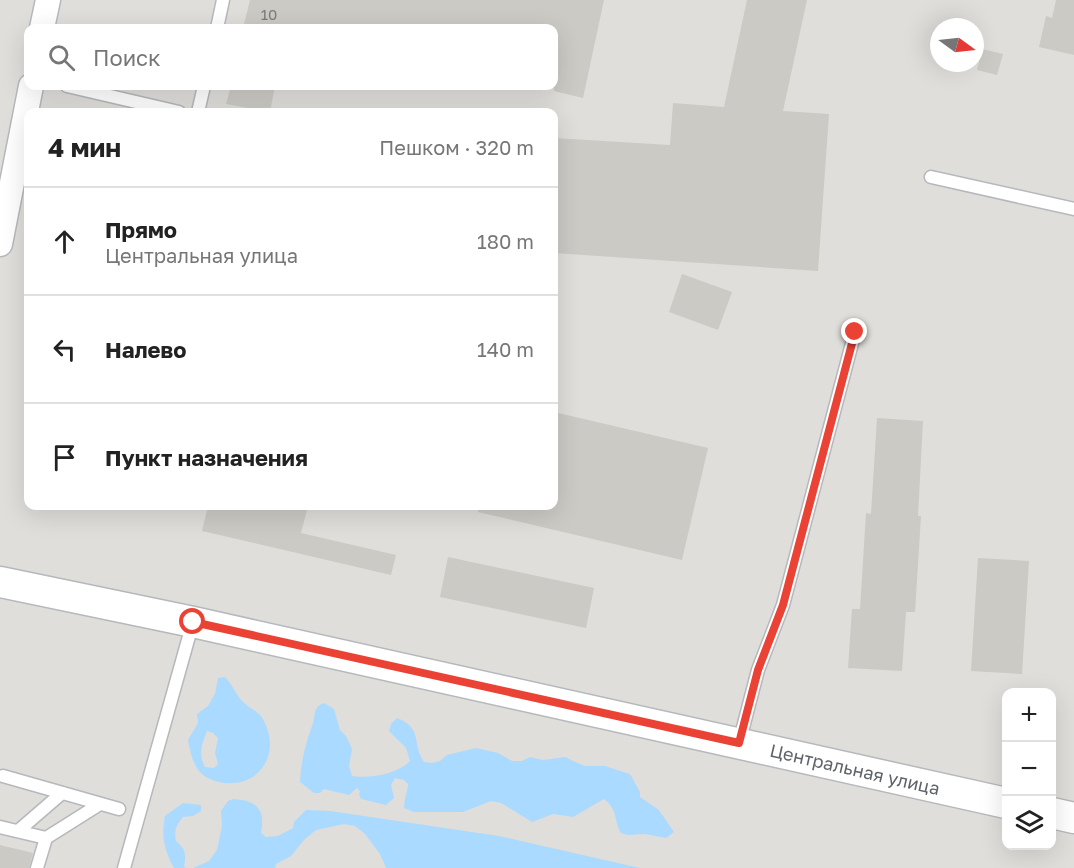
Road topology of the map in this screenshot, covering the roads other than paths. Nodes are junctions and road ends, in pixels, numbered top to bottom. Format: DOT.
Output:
graph roads {
  1 [pos="48,0"];
  2 [pos="223,0"];
  3 [pos="43,24"];
  4 [pos="218,24"];
  5 [pos="30,90"];
  6 [pos="84,90"];
  7 [pos="203,90"];
  8 [pos="27,108"];
  9 [pos="162,108"];
  10 [pos="199,108"];
  11 [pos="24,122"];
  12 [pos="931,177"];
  13 [pos="1074,208"];
  14 [pos="0,244"];
  15 [pos="855,332"];
  16 [pos="0,582"];
  17 [pos="193,622"];
  18 [pos="739,743"];
  19 [pos="3,776"];
  20 [pos="62,793"];
  21 [pos="1002,802"];
  22 [pos="100,804"];
  23 [pos="119,809"];
  24 [pos="1056,814"];
  25 [pos="1074,818"];
  26 [pos="0,827"];
  27 [pos="18,831"];
  28 [pos="46,838"];
  29 [pos="38,868"];
  30 [pos="124,868"];
  1 -- 3 [label="street"];
  2 -- 4 [label="lane"];
  5 -- 8 [label="street"];
  6 -- 9 [label="lane"];
  7 -- 10 [label="lane"];
  11 -- 14 [label="street"];
  12 -- 13 [label="lane"];
  15 -- 18 [label="lane"];
  16 -- 17 [label="street, Центральная улица"];
  17 -- 18 [label="street, Центральная улица"];
  17 -- 30 [label="lane"];
  18 -- 21 [label="street, Центральная улица"];
  19 -- 20 [label="lane"];
  20 -- 22 [label="lane"];
  20 -- 27 [label="lane"];
  22 -- 23 [label="lane"];
  22 -- 28 [label="lane"];
  24 -- 25 [label="street"];
  26 -- 27 [label="lane"];
  27 -- 28 [label="lane"];
  28 -- 29 [label="lane"];
}
